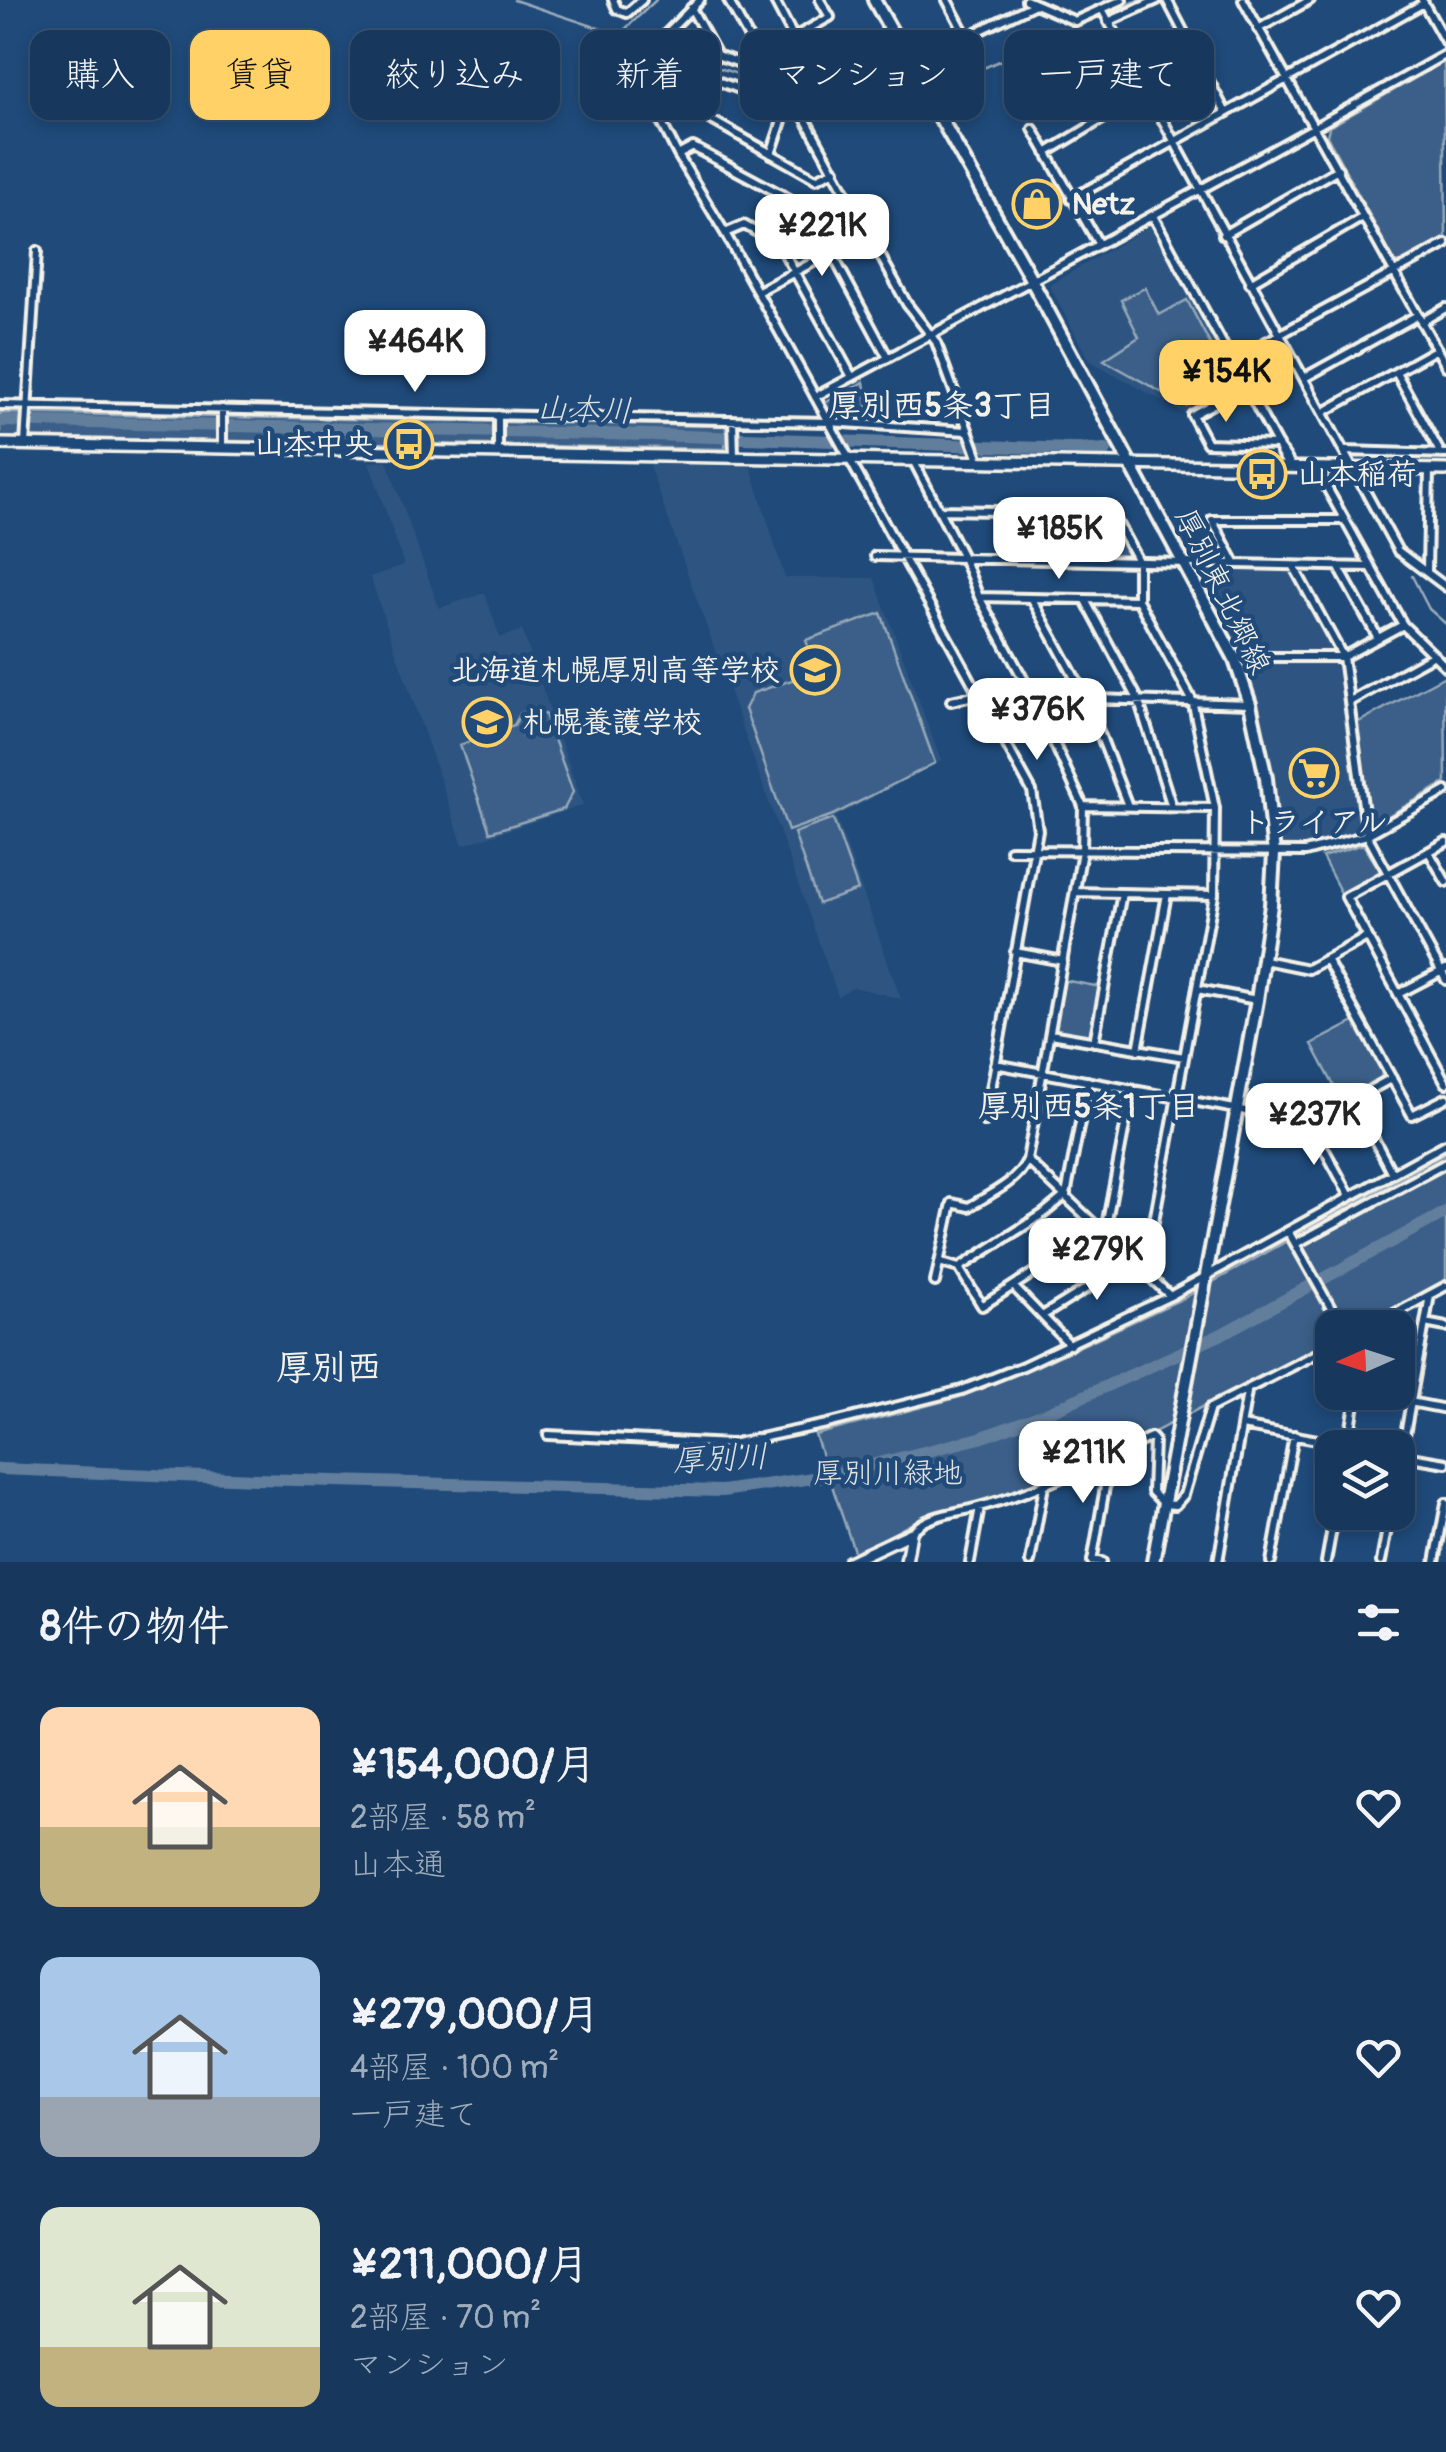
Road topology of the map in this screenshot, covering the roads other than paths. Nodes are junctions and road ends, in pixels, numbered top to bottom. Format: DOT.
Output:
graph roads {
  1 [pos="613,0"];
  2 [pos="642,0"];
  3 [pos="700,0"];
  4 [pos="728,0"];
  5 [pos="774,0"];
  6 [pos="820,0"];
  7 [pos="874,0"];
  8 [pos="946,0"];
  9 [pos="1026,0"];
  10 [pos="1122,0"];
  11 [pos="1157,0"];
  12 [pos="1167,0"];
  13 [pos="1243,0"];
  14 [pos="1310,0"];
  15 [pos="1423,2"];
  16 [pos="1036,4"];
  17 [pos="691,8"];
  18 [pos="1102,10"];
  19 [pos="1108,22"];
  20 [pos="1258,29"];
  21 [pos="669,30"];
  22 [pos="703,30"];
  23 [pos="744,30"];
  24 [pos="790,30"];
  25 [pos="807,30"];
  26 [pos="891,30"];
  27 [pos="963,30"];
  28 [pos="979,30"];
  29 [pos="1112,30"];
  30 [pos="1446,43"];
  31 [pos="1446,54"];
  32 [pos="1286,79"];
  33 [pos="1226,113"];
  34 [pos="660,120"];
  35 [pos="711,120"];
  36 [pos="782,120"];
  37 [pos="807,120"];
  38 [pos="942,120"];
  39 [pos="1100,120"];
  40 [pos="1160,120"];
  41 [pos="1314,128"];
  42 [pos="1033,129"];
  43 [pos="1172,143"];
  44 [pos="1046,152"];
  45 [pos="771,154"];
  46 [pos="678,155"];
  47 [pos="835,170"];
  48 [pos="1338,170"];
  49 [pos="1199,191"];
  50 [pos="1072,199"];
  51 [pos="1153,216"];
  52 [pos="1364,218"];
  53 [pos="870,232"];
  54 [pos="724,233"];
  55 [pos="1224,235"];
  56 [pos="1098,243"];
  57 [pos="1446,244"];
  58 [pos="37,251"];
  59 [pos="832,253"];
  60 [pos="1394,272"];
  61 [pos="795,273"];
  62 [pos="1033,282"];
  63 [pos="1250,284"];
  64 [pos="756,292"];
  65 [pos="1446,308"];
  66 [pos="1419,318"];
  67 [pos="932,335"];
  68 [pos="1280,336"];
  69 [pos="1437,350"];
  70 [pos="888,358"];
  71 [pos="1234,360"];
  72 [pos="1446,366"];
  73 [pos="1396,372"];
  74 [pos="852,378"];
  75 [pos="1304,378"];
  76 [pos="1247,386"];
  77 [pos="815,397"];
  78 [pos="0,405"];
  79 [pos="27,408"];
  80 [pos="222,412"];
  81 [pos="1324,412"];
  82 [pos="498,418"];
  83 [pos="733,424"];
  84 [pos="830,424"];
  85 [pos="968,435"];
  86 [pos="0,444"];
  87 [pos="25,444"];
  88 [pos="222,448"];
  89 [pos="498,454"];
  90 [pos="1444,454"];
  91 [pos="734,456"];
  92 [pos="1284,456"];
  93 [pos="976,457"];
  94 [pos="848,458"];
  95 [pos="912,459"];
  96 [pos="1349,459"];
  97 [pos="1130,465"];
  98 [pos="1315,466"];
  99 [pos="1429,470"];
  100 [pos="1446,470"];
  101 [pos="940,510"];
  102 [pos="1344,520"];
  103 [pos="875,556"];
  104 [pos="902,556"];
  105 [pos="964,557"];
  106 [pos="1138,560"];
  107 [pos="1186,564"];
  108 [pos="1236,564"];
  109 [pos="1294,566"];
  110 [pos="1338,566"];
  111 [pos="1370,567"];
  112 [pos="1427,572"];
  113 [pos="1446,587"];
  114 [pos="979,597"];
  115 [pos="1032,599"];
  116 [pos="1084,600"];
  117 [pos="1138,600"];
  118 [pos="1403,625"];
  119 [pos="1378,638"];
  120 [pos="1434,655"];
  121 [pos="1234,657"];
  122 [pos="1343,657"];
  123 [pos="1446,666"];
  124 [pos="978,695"];
  125 [pos="1034,697"];
  126 [pos="1086,698"];
  127 [pos="1138,699"];
  128 [pos="1192,700"];
  129 [pos="950,701"];
  130 [pos="1348,702"];
  131 [pos="1250,704"];
  132 [pos="1446,791"];
  133 [pos="1083,806"];
  134 [pos="1128,806"];
  135 [pos="1172,807"];
  136 [pos="1216,808"];
  137 [pos="1367,835"];
  138 [pos="1446,842"];
  139 [pos="1010,850"];
  140 [pos="1034,850"];
  141 [pos="1082,851"];
  142 [pos="1215,852"];
  143 [pos="1429,852"];
  144 [pos="1274,854"];
  145 [pos="1388,874"];
  146 [pos="1446,880"];
  147 [pos="1075,892"];
  148 [pos="1122,893"];
  149 [pos="1168,894"];
  150 [pos="1214,895"];
  151 [pos="1367,937"];
  152 [pos="1015,952"];
  153 [pos="1326,958"];
  154 [pos="1264,960"];
  155 [pos="1062,961"];
  156 [pos="1444,970"];
  157 [pos="1446,980"];
  158 [pos="1197,989"];
  159 [pos="1398,994"];
  160 [pos="1257,1000"];
  161 [pos="1050,1034"];
  162 [pos="1094,1042"];
  163 [pos="1138,1050"];
  164 [pos="1184,1057"];
  165 [pos="995,1064"];
  166 [pos="1043,1073"];
  167 [pos="1392,1078"];
  168 [pos="1088,1081"];
  169 [pos="1446,1083"];
  170 [pos="1132,1089"];
  171 [pos="1178,1098"];
  172 [pos="1446,1098"];
  173 [pos="1352,1100"];
  174 [pos="1237,1110"];
  175 [pos="985,1122"];
  176 [pos="1310,1122"];
  177 [pos="1446,1144"];
  178 [pos="1027,1160"];
  179 [pos="1446,1163"];
  180 [pos="1392,1174"];
  181 [pos="1066,1195"];
  182 [pos="1350,1197"];
  183 [pos="1102,1229"];
  184 [pos="1288,1231"];
  185 [pos="1299,1247"];
  186 [pos="1134,1259"];
  187 [pos="939,1262"];
  188 [pos="959,1268"];
  189 [pos="1145,1270"];
  190 [pos="1206,1276"];
  191 [pos="935,1282"];
  192 [pos="1013,1286"];
  193 [pos="1446,1286"];
  194 [pos="1430,1295"];
  195 [pos="1170,1296"];
  196 [pos="1332,1310"];
  197 [pos="1402,1310"];
  198 [pos="1042,1316"];
  199 [pos="1424,1322"];
  200 [pos="1446,1327"];
  201 [pos="1070,1345"];
  202 [pos="1315,1355"];
  203 [pos="1415,1373"];
  204 [pos="1248,1391"];
  205 [pos="1415,1403"];
  206 [pos="1446,1409"];
  207 [pos="1242,1426"];
  208 [pos="548,1436"];
  209 [pos="1294,1436"];
  210 [pos="1315,1440"];
  211 [pos="1110,1456"];
  212 [pos="1415,1458"];
  213 [pos="1446,1463"];
  214 [pos="1044,1486"];
  215 [pos="1446,1503"];
  216 [pos="1164,1504"];
  217 [pos="980,1507"];
  218 [pos="1332,1530"];
  219 [pos="1386,1530"];
  220 [pos="911,1533"];
  221 [pos="1092,1561"];
  222 [pos="850,1562"];
  223 [pos="906,1562"];
  224 [pos="970,1562"];
  225 [pos="1030,1562"];
  226 [pos="1102,1562"];
  227 [pos="1154,1562"];
  228 [pos="1218,1562"];
  229 [pos="1271,1562"];
  230 [pos="1326,1562"];
  231 [pos="1380,1562"];
  232 [pos="1435,1562"];
  1 -- 2 [label="street"];
  3 -- 17 [label="street"];
  4 -- 23 [label="street"];
  5 -- 24 [label="street"];
  6 -- 25 [label="street"];
  7 -- 26 [label="main road, 厚別東北郷線"];
  8 -- 27 [label="street"];
  9 -- 16 [label="street"];
  10 -- 18 [label="street"];
  11 -- 19 [label="street"];
  12 -- 33 [label="street"];
  13 -- 20 [label="street"];
  14 -- 20 [label="street"];
  15 -- 30 [label="street"];
  15 -- 32 [label="street"];
  16 -- 18 [label="street"];
  16 -- 28 [label="street"];
  17 -- 21 [label="street"];
  17 -- 22 [label="street"];
  18 -- 19 [label="street"];
  19 -- 29 [label="street"];
  20 -- 32 [label="street"];
  31 -- 41 [label="street"];
  32 -- 33 [label="street"];
  32 -- 41 [label="street"];
  33 -- 43 [label="street"];
  34 -- 46 [label="street"];
  35 -- 45 [label="street"];
  36 -- 45 [label="street"];
  37 -- 47 [label="street"];
  38 -- 62 [label="main road, 厚別東北郷線"];
  39 -- 44 [label="street"];
  40 -- 43 [label="street"];
  41 -- 48 [label="street"];
  41 -- 49 [label="street"];
  42 -- 44 [label="street"];
  43 -- 49 [label="street"];
  43 -- 50 [label="street"];
  44 -- 50 [label="street"];
  45 -- 47 [label="street"];
  46 -- 54 [label="street"];
  46 -- 59 [label="street"];
  47 -- 53 [label="street"];
  48 -- 52 [label="street"];
  48 -- 55 [label="street"];
  49 -- 51 [label="street"];
  49 -- 55 [label="street"];
  50 -- 56 [label="street"];
  51 -- 56 [label="street"];
  51 -- 71 [label="street"];
  52 -- 60 [label="street"];
  52 -- 63 [label="street"];
  53 -- 59 [label="street"];
  53 -- 67 [label="street"];
  54 -- 61 [label="street"];
  54 -- 64 [label="street"];
  55 -- 63 [label="street"];
  56 -- 62 [label="street"];
  57 -- 60 [label="street"];
  58 -- 79 [label="street"];
  59 -- 61 [label="street"];
  59 -- 70 [label="street"];
  60 -- 66 [label="street"];
  60 -- 68 [label="street"];
  61 -- 64 [label="street"];
  61 -- 74 [label="street"];
  62 -- 67 [label="street"];
  62 -- 97 [label="main road, 厚別東北郷線"];
  63 -- 68 [label="street"];
  64 -- 77 [label="street"];
  65 -- 66 [label="street"];
  66 -- 69 [label="street"];
  66 -- 75 [label="street"];
  67 -- 70 [label="street"];
  67 -- 85 [label="street"];
  68 -- 71 [label="street"];
  68 -- 75 [label="street"];
  69 -- 72 [label="street"];
  69 -- 73 [label="street"];
  70 -- 74 [label="street"];
  71 -- 76 [label="street"];
  73 -- 81 [label="street"];
  73 -- 90 [label="street"];
  74 -- 77 [label="street"];
  75 -- 81 [label="street"];
  76 -- 92 [label="street"];
  76 -- 92 [label="street"];
  77 -- 84 [label="street"];
  78 -- 79 [label="street"];
  79 -- 80 [label="street"];
  79 -- 87 [label="street"];
  80 -- 82 [label="street"];
  80 -- 88 [label="street"];
  81 -- 96 [label="street"];
  82 -- 83 [label="street"];
  82 -- 89 [label="street"];
  83 -- 84 [label="street"];
  83 -- 91 [label="street"];
  84 -- 85 [label="street"];
  84 -- 94 [label="street"];
  85 -- 93 [label="street"];
  86 -- 87 [label="street"];
  87 -- 88 [label="street"];
  88 -- 89 [label="street"];
  89 -- 91 [label="street"];
  90 -- 96 [label="street"];
  91 -- 94 [label="street"];
  92 -- 97 [label="street"];
  92 -- 98 [label="street"];
  93 -- 95 [label="street"];
  93 -- 97 [label="street"];
  94 -- 95 [label="street"];
  94 -- 104 [label="street"];
  95 -- 101 [label="street"];
  96 -- 98 [label="street"];
  96 -- 99 [label="street"];
  96 -- 112 [label="street"];
  97 -- 107 [label="main road, 厚別東北郷線"];
  98 -- 102 [label="street"];
  99 -- 100 [label="street"];
  99 -- 112 [label="street"];
  101 -- 105 [label="street"];
  101 -- 106 [label="street"];
  102 -- 108 [label="street"];
  102 -- 111 [label="street"];
  103 -- 104 [label="street"];
  104 -- 105 [label="street"];
  104 -- 124 [label="street"];
  105 -- 106 [label="street"];
  105 -- 114 [label="street"];
  106 -- 107 [label="street"];
  106 -- 117 [label="street"];
  107 -- 108 [label="street"];
  107 -- 121 [label="main road, 厚別東北郷線"];
  108 -- 109 [label="street"];
  109 -- 110 [label="street"];
  109 -- 122 [label="street"];
  110 -- 111 [label="street"];
  110 -- 119 [label="street"];
  111 -- 118 [label="street"];
  112 -- 113 [label="street"];
  114 -- 115 [label="street"];
  114 -- 125 [label="street"];
  115 -- 116 [label="street"];
  115 -- 126 [label="street"];
  116 -- 117 [label="street"];
  116 -- 127 [label="street"];
  117 -- 128 [label="street"];
  118 -- 119 [label="street"];
  118 -- 120 [label="street"];
  119 -- 122 [label="street"];
  120 -- 123 [label="street"];
  120 -- 130 [label="street"];
  121 -- 122 [label="street"];
  121 -- 131 [label="main road, 厚別東北郷線"];
  122 -- 130 [label="street"];
  124 -- 125 [label="street"];
  124 -- 129 [label="street"];
  124 -- 140 [label="street"];
  125 -- 126 [label="street"];
  125 -- 133 [label="street"];
  126 -- 127 [label="street"];
  126 -- 134 [label="street"];
  127 -- 128 [label="street"];
  127 -- 135 [label="street"];
  128 -- 131 [label="street"];
  128 -- 136 [label="street"];
  130 -- 137 [label="street"];
  131 -- 144 [label="main road, 厚別東北郷線"];
  132 -- 137 [label="street"];
  133 -- 134 [label="street"];
  133 -- 141 [label="street"];
  134 -- 135 [label="street"];
  135 -- 136 [label="street"];
  136 -- 142 [label="street"];
  137 -- 144 [label="street"];
  137 -- 145 [label="street"];
  138 -- 143 [label="street"];
  139 -- 140 [label="street"];
  140 -- 141 [label="street"];
  140 -- 152 [label="street"];
  141 -- 142 [label="street"];
  141 -- 147 [label="street"];
  142 -- 144 [label="street"];
  142 -- 150 [label="street"];
  143 -- 145 [label="street"];
  143 -- 146 [label="street"];
  144 -- 154 [label="main road, 厚別東北郷線"];
  145 -- 151 [label="street"];
  145 -- 156 [label="street"];
  147 -- 148 [label="street"];
  147 -- 155 [label="street"];
  148 -- 149 [label="street"];
  148 -- 162 [label="street"];
  149 -- 150 [label="street"];
  149 -- 163 [label="street"];
  150 -- 158 [label="street"];
  151 -- 153 [label="street"];
  151 -- 159 [label="street"];
  152 -- 155 [label="street"];
  152 -- 165 [label="street"];
  153 -- 154 [label="street"];
  153 -- 167 [label="street"];
  154 -- 160 [label="main road, 厚別東北郷線"];
  155 -- 161 [label="street"];
  156 -- 157 [label="street"];
  156 -- 159 [label="street"];
  158 -- 160 [label="street"];
  158 -- 164 [label="street"];
  159 -- 169 [label="street"];
  160 -- 174 [label="main road, 厚別東北郷線"];
  161 -- 162 [label="street"];
  161 -- 166 [label="street"];
  162 -- 163 [label="street"];
  163 -- 164 [label="street"];
  164 -- 171 [label="street"];
  165 -- 166 [label="street"];
  165 -- 175 [label="street"];
  166 -- 168 [label="street"];
  166 -- 178 [label="street"];
  167 -- 172 [label="street"];
  167 -- 173 [label="street"];
  168 -- 170 [label="street"];
  168 -- 181 [label="street"];
  170 -- 171 [label="street"];
  170 -- 183 [label="street"];
  171 -- 174 [label="street"];
  171 -- 189 [label="street"];
  173 -- 176 [label="street"];
  173 -- 180 [label="street"];
  174 -- 176 [label="street"];
  174 -- 190 [label="main road, 厚別東北郷線"];
  176 -- 182 [label="street"];
  177 -- 180 [label="street"];
  178 -- 181 [label="street"];
  178 -- 187 [label="street"];
  179 -- 185 [label="street"];
  180 -- 182 [label="street"];
  181 -- 183 [label="street"];
  181 -- 188 [label="street"];
  182 -- 184 [label="street"];
  183 -- 186 [label="street"];
  183 -- 192 [label="street"];
  184 -- 185 [label="street"];
  184 -- 190 [label="street"];
  185 -- 196 [label="street"];
  186 -- 189 [label="street"];
  186 -- 198 [label="street"];
  187 -- 188 [label="street"];
  187 -- 191 [label="street"];
  188 -- 192 [label="street"];
  189 -- 195 [label="street"];
  190 -- 195 [label="street"];
  190 -- 216 [label="main road, 厚別東北郷線"];
  192 -- 198 [label="street"];
  193 -- 194 [label="street"];
  194 -- 197 [label="street"];
  194 -- 199 [label="street"];
  195 -- 201 [label="street"];
  198 -- 201 [label="street"];
  199 -- 200 [label="street"];
  199 -- 203 [label="street"];
  201 -- 208 [label="street"];
  202 -- 204 [label="street"];
  204 -- 207 [label="street"];
  204 -- 216 [label="street"];
  205 -- 206 [label="street"];
  207 -- 209 [label="street"];
  207 -- 228 [label="street"];
  209 -- 210 [label="street"];
  209 -- 229 [label="street"];
  211 -- 214 [label="street"];
  211 -- 216 [label="street"];
  211 -- 221 [label="street"];
  212 -- 213 [label="street"];
  214 -- 217 [label="street"];
  214 -- 225 [label="street"];
  215 -- 232 [label="street"];
  216 -- 227 [label="main road, 厚別東北郷線"];
  217 -- 220 [label="street"];
  217 -- 224 [label="street"];
  218 -- 230 [label="street"];
  219 -- 231 [label="street"];
  220 -- 222 [label="street"];
  220 -- 223 [label="street"];
  221 -- 226 [label="street"];
}
